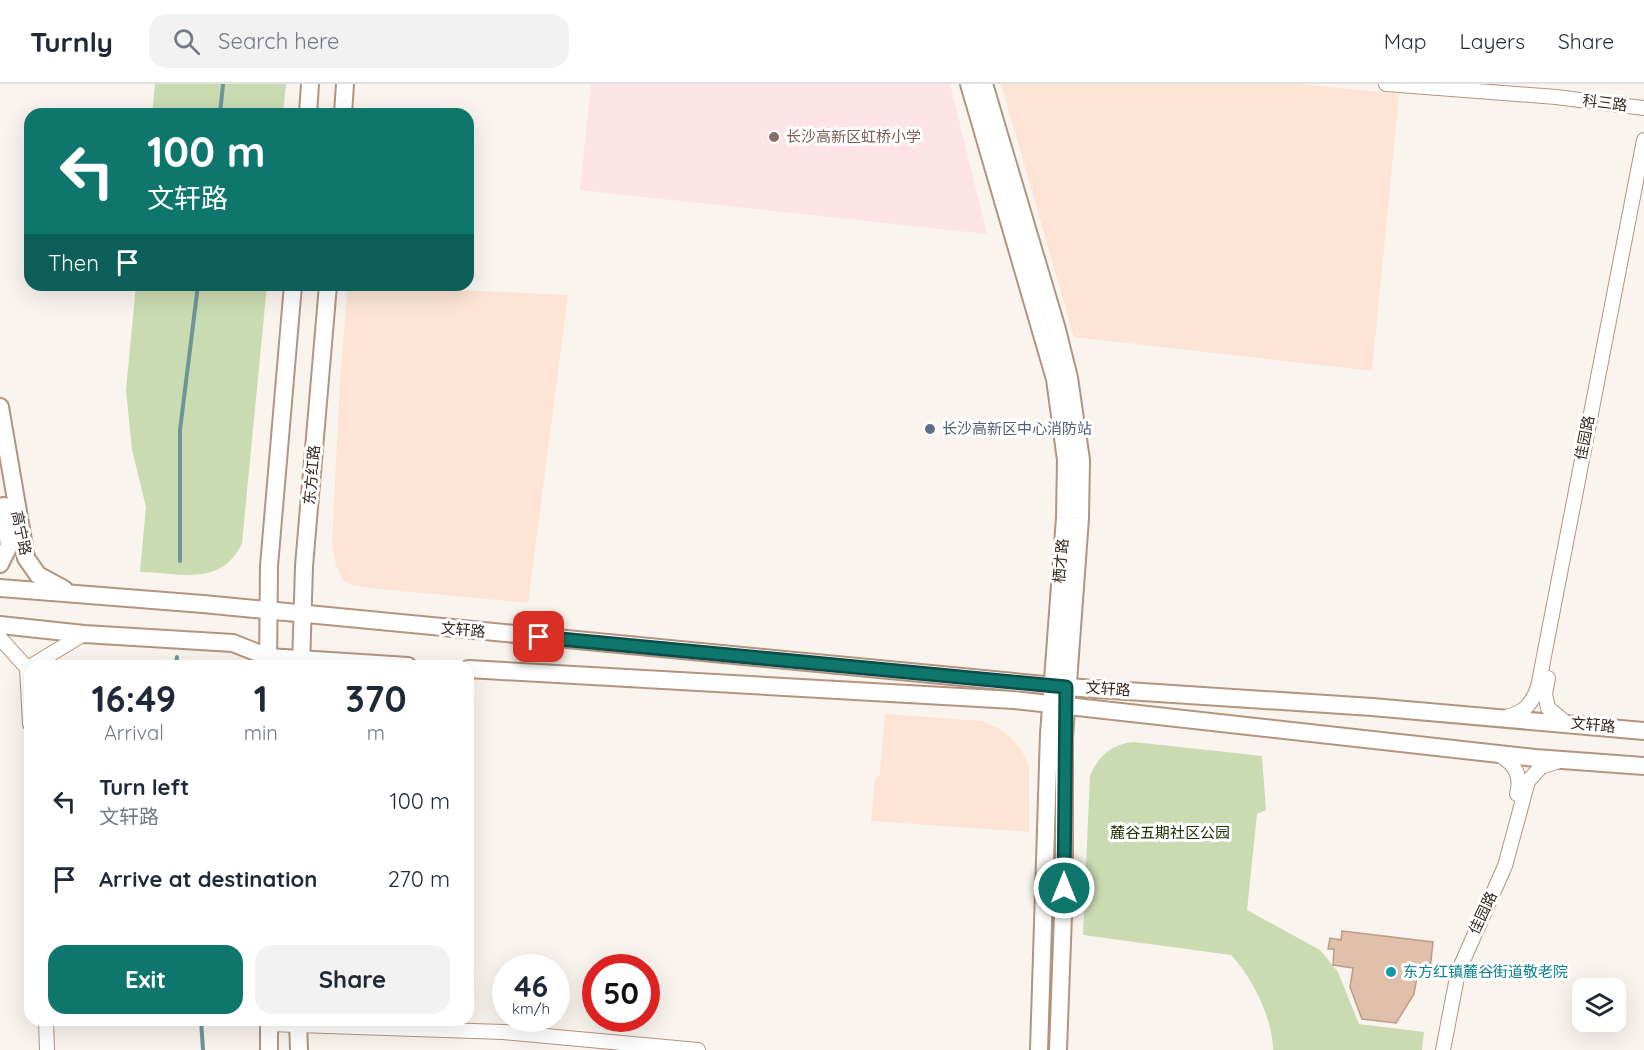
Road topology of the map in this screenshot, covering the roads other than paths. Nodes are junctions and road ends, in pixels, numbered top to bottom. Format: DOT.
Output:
graph roads {
  1 [pos="310,84"];
  2 [pos="345,84"];
  3 [pos="1386,84"];
  4 [pos="1470,84"];
  5 [pos="981,85"];
  6 [pos="1644,103"];
  7 [pos="308,108"];
  8 [pos="343,108"];
  9 [pos="1644,108"];
  10 [pos="1644,140"];
  11 [pos="1644,177"];
  12 [pos="292,291"];
  13 [pos="328,291"];
  14 [pos="0,407"];
  15 [pos="0,478"];
  16 [pos="0,564"];
  17 [pos="0,588"];
  18 [pos="79,594"];
  19 [pos="269,611"];
  20 [pos="301,614"];
  21 [pos="0,625"];
  22 [pos="84,634"];
  23 [pos="0,638"];
  24 [pos="41,660"];
  25 [pos="264,660"];
  26 [pos="268,660"];
  27 [pos="301,660"];
  28 [pos="24,662"];
  29 [pos="474,669"];
  30 [pos="1059,686"];
  31 [pos="1058,706"];
  32 [pos="1503,718"];
  33 [pos="1566,723"];
  34 [pos="1644,730"];
  35 [pos="1496,753"];
  36 [pos="1561,760"];
  37 [pos="1644,766"];
  38 [pos="46,1026"];
  39 [pos="269,1026"];
  40 [pos="298,1026"];
  41 [pos="47,1050"];
  42 [pos="270,1050"];
  43 [pos="299,1050"];
  44 [pos="633,1050"];
  45 [pos="698,1050"];
  46 [pos="1039,1050"];
  47 [pos="1058,1050"];
  48 [pos="1437,1050"];
  49 [pos="1443,1050"];
  1 -- 7 [label="main road"];
  2 -- 8 [label="main road"];
  3 -- 9 [label="street, 科三路"];
  4 -- 6 [label="street, 科三路"];
  5 -- 30 [label="main road, 栖才路"];
  10 -- 32 [label="street, 佳园路"];
  11 -- 33 [label="street, 佳园路"];
  12 -- 19 [label="main road"];
  13 -- 20 [label="main road, 东方红路"];
  14 -- 18 [label="main road, 高宁路"];
  15 -- 16 [label="main road, 高宁路"];
  17 -- 18 [label="main road, 文轩路"];
  18 -- 19 [label="main road, 文轩路"];
  19 -- 20 [label="main road, 文轩路"];
  19 -- 26 [label="main road"];
  20 -- 27 [label="main road, 东方红路"];
  20 -- 30 [label="main road, 文轩路"];
  21 -- 22 [label="main road"];
  22 -- 24 [label="street"];
  22 -- 25 [label="main road"];
  23 -- 28 [label="street"];
  29 -- 31 [label="main road, 文轩路"];
  30 -- 31 [label="main road, 栖才路"];
  30 -- 32 [label="main road, 文轩路"];
  31 -- 35 [label="main road, 文轩路"];
  31 -- 46 [label="main road, 栖才路"];
  31 -- 47 [label="main road, 栖才路"];
  32 -- 33 [label="main road, 文轩路"];
  33 -- 34 [label="main road, 文轩路"];
  35 -- 36 [label="main road, 文轩路"];
  35 -- 48 [label="street, 佳园路"];
  36 -- 37 [label="main road, 文轩路"];
  36 -- 49 [label="street, 佳园路"];
  38 -- 41 [label="street"];
  39 -- 42 [label="main road"];
  40 -- 43 [label="main road"];
  40 -- 44 [label="street"];
  40 -- 45 [label="street"];
}
